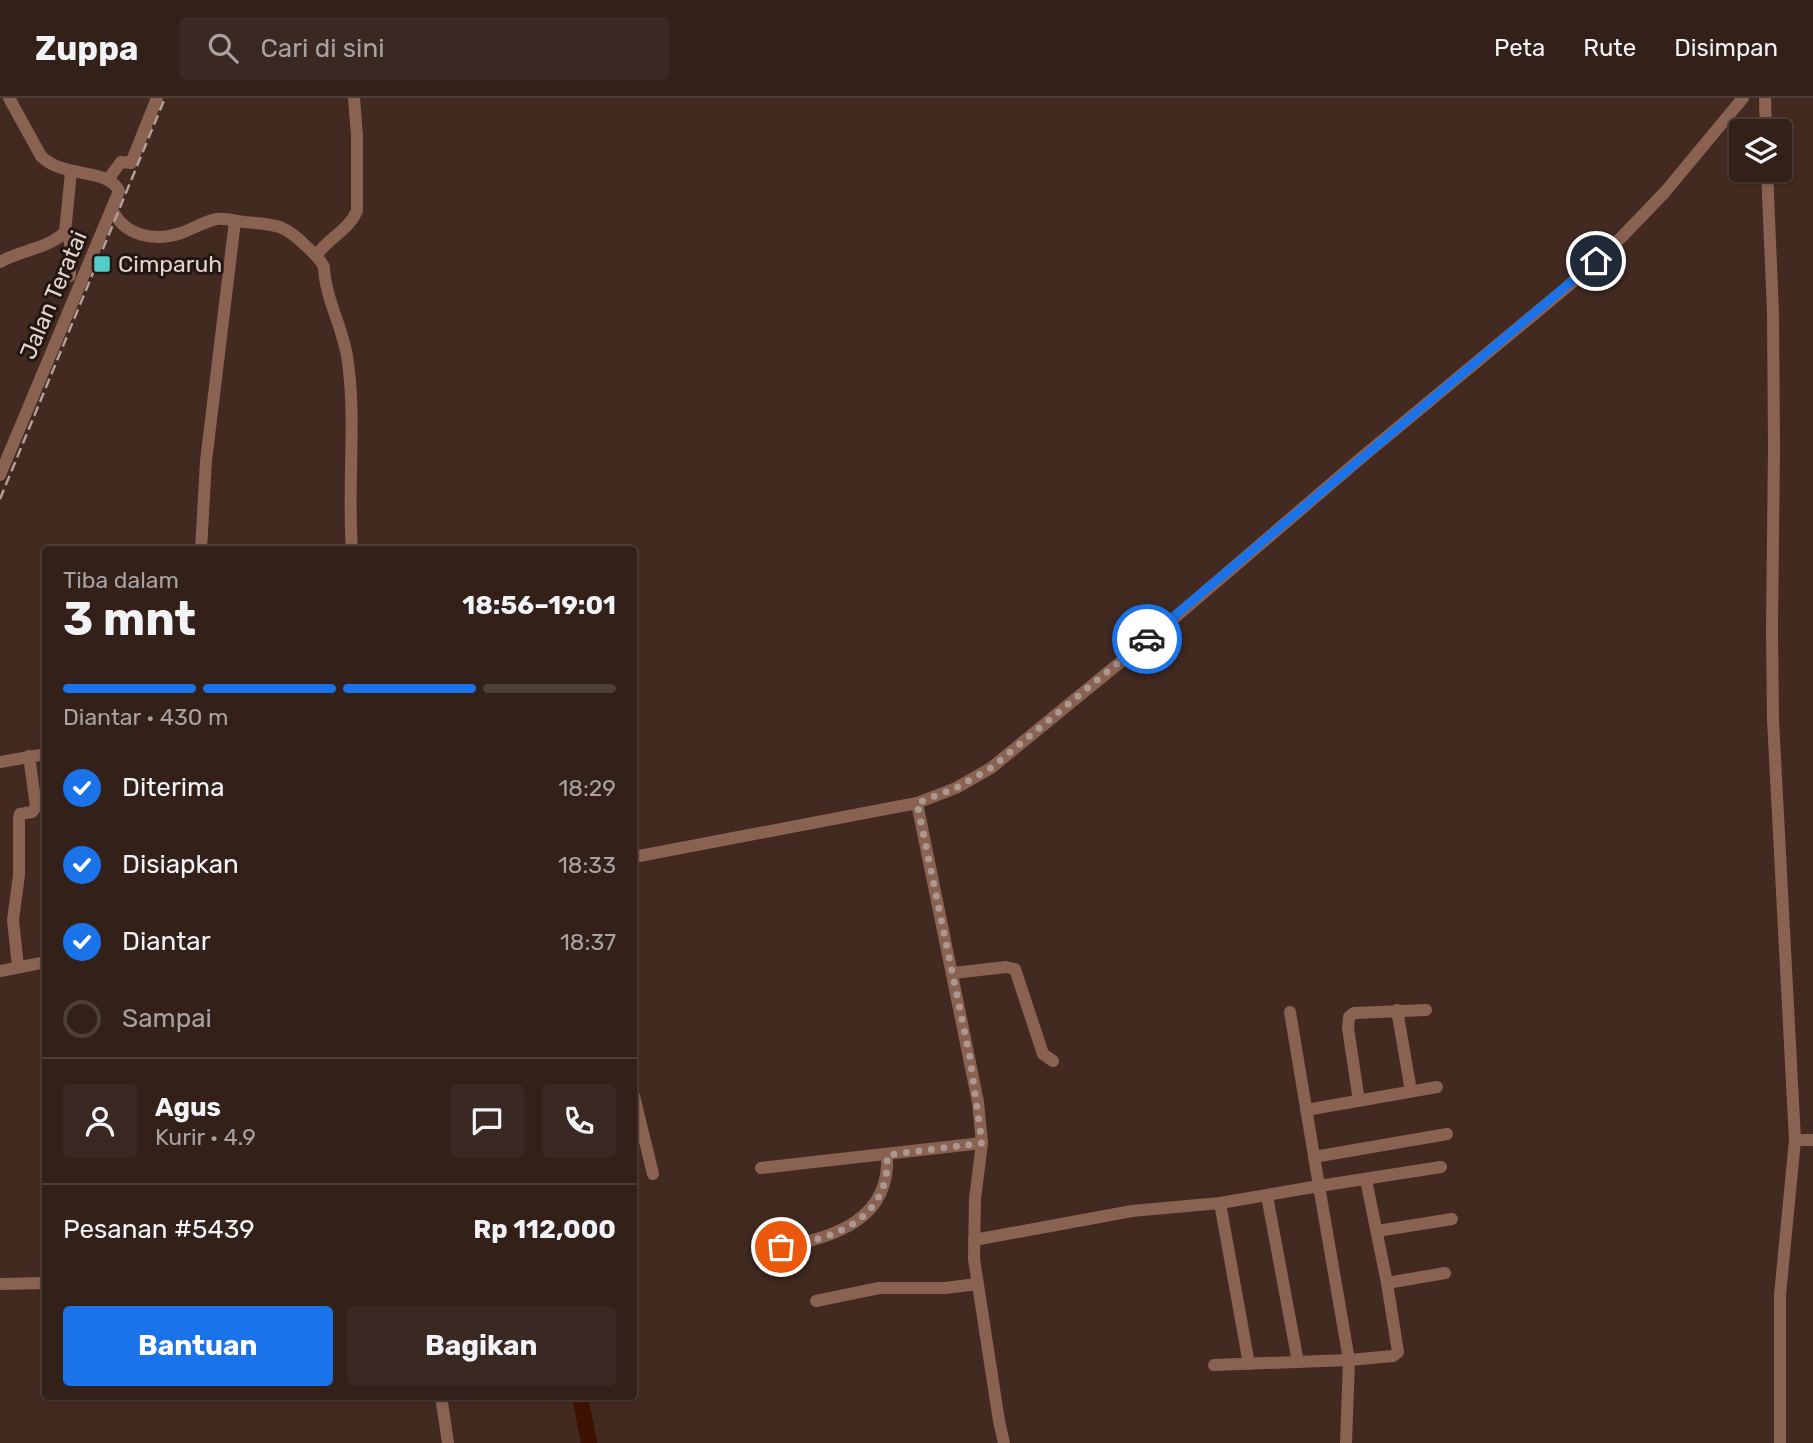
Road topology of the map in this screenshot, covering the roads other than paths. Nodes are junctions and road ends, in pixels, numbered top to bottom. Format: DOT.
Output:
graph roads {
  1 [pos="9,98"];
  2 [pos="157,98"];
  3 [pos="354,98"];
  4 [pos="1743,98"];
  5 [pos="1765,98"];
  6 [pos="1766,119"];
  7 [pos="71,172"];
  8 [pos="113,173"];
  9 [pos="1768,182"];
  10 [pos="112,209"];
  11 [pos="235,221"];
  12 [pos="65,232"];
  13 [pos="316,256"];
  14 [pos="0,262"];
  15 [pos="70,276"];
  16 [pos="0,475"];
  17 [pos="201,546"];
  18 [pos="352,546"];
  19 [pos="42,754"];
  20 [pos="29,756"];
  21 [pos="0,762"];
  22 [pos="917,803"];
  23 [pos="637,857"];
  24 [pos="42,963"];
  25 [pos="18,967"];
  26 [pos="0,971"];
  27 [pos="953,973"];
  28 [pos="1397,1010"];
  29 [pos="1426,1010"];
  30 [pos="1290,1012"];
  31 [pos="1053,1061"];
  32 [pos="1437,1087"];
  33 [pos="1411,1091"];
  34 [pos="1359,1101"];
  35 [pos="637,1108"];
  36 [pos="1307,1110"];
  37 [pos="1447,1134"];
  38 [pos="1795,1140"];
  39 [pos="1813,1140"];
  40 [pos="982,1143"];
  41 [pos="887,1155"];
  42 [pos="1314,1157"];
  43 [pos="1441,1167"];
  44 [pos="761,1168"];
  45 [pos="653,1174"];
  46 [pos="1366,1180"];
  47 [pos="1319,1186"];
  48 [pos="1267,1196"];
  49 [pos="1220,1203"];
  50 [pos="1452,1219"];
  51 [pos="1377,1231"];
  52 [pos="974,1240"];
  53 [pos="781,1247"];
  54 [pos="1445,1273"];
  55 [pos="42,1283"];
  56 [pos="1387,1283"];
  57 [pos="0,1284"];
  58 [pos="977,1284"];
  59 [pos="816,1301"];
  60 [pos="1349,1360"];
  61 [pos="1298,1362"];
  62 [pos="1250,1364"];
  63 [pos="1213,1366"];
  64 [pos="442,1400"];
  65 [pos="448,1443"];
  66 [pos="1004,1443"];
  67 [pos="1346,1443"];
  68 [pos="1780,1443"];
  1 -- 7 [label="street"];
  2 -- 8 [label="street"];
  3 -- 13 [label="street"];
  4 -- 22 [label="street"];
  5 -- 6 [label="street"];
  7 -- 8 [label="street"];
  7 -- 12 [label="street"];
  8 -- 10 [label="street"];
  9 -- 38 [label="street"];
  10 -- 11 [label="street"];
  10 -- 16 [label="street, Jalan Teratai"];
  11 -- 13 [label="street"];
  11 -- 17 [label="street"];
  12 -- 14 [label="street"];
  12 -- 15 [label="street"];
  13 -- 18 [label="street"];
  19 -- 20 [label="street"];
  20 -- 21 [label="street"];
  20 -- 25 [label="street"];
  22 -- 23 [label="street"];
  22 -- 27 [label="street"];
  24 -- 25 [label="street"];
  25 -- 26 [label="street"];
  27 -- 31 [label="street"];
  27 -- 40 [label="street"];
  28 -- 29 [label="street"];
  28 -- 33 [label="street"];
  28 -- 34 [label="street"];
  30 -- 36 [label="street"];
  32 -- 33 [label="street"];
  33 -- 34 [label="street"];
  34 -- 36 [label="street"];
  35 -- 45 [label="street"];
  36 -- 42 [label="street"];
  37 -- 42 [label="street"];
  38 -- 39 [label="street"];
  38 -- 68 [label="street"];
  40 -- 41 [label="street"];
  40 -- 52 [label="street"];
  41 -- 44 [label="street"];
  41 -- 53 [label="street"];
  42 -- 47 [label="street"];
  43 -- 46 [label="street"];
  46 -- 47 [label="street"];
  46 -- 51 [label="street"];
  47 -- 48 [label="street"];
  47 -- 60 [label="street"];
  48 -- 49 [label="street"];
  48 -- 61 [label="street"];
  49 -- 52 [label="street"];
  49 -- 62 [label="street"];
  50 -- 51 [label="street"];
  51 -- 56 [label="street"];
  52 -- 58 [label="street"];
  54 -- 56 [label="street"];
  55 -- 57 [label="street"];
  56 -- 60 [label="street"];
  58 -- 59 [label="street"];
  58 -- 66 [label="street"];
  60 -- 61 [label="street"];
  60 -- 67 [label="street"];
  61 -- 62 [label="street"];
  62 -- 63 [label="street"];
  64 -- 65 [label="street"];
}
